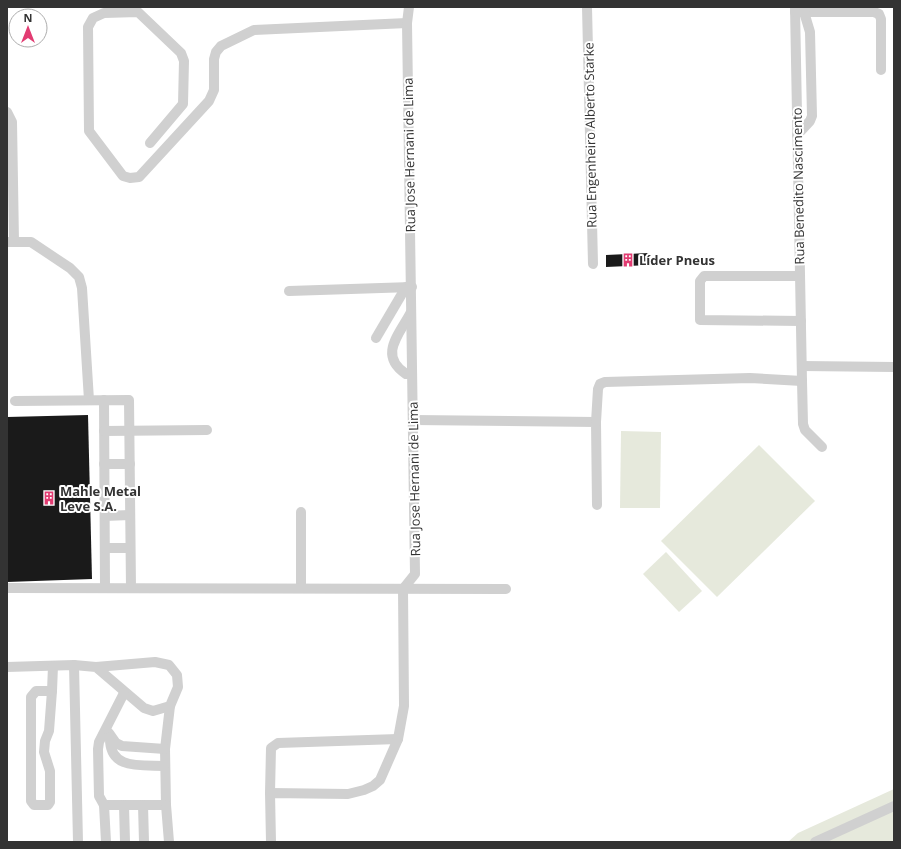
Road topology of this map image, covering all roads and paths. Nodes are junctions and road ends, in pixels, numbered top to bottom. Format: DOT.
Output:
graph roads {
  1 [pos="409,7"];
  2 [pos="587,7"];
  3 [pos="107,10"];
  4 [pos="798,11"];
  5 [pos="407,23"];
  6 [pos="881,70"];
  7 [pos="7,112"];
  8 [pos="797,136"];
  9 [pos="150,143"];
  10 [pos="10,242"];
  11 [pos="593,264"];
  12 [pos="800,276"];
  13 [pos="409,287"];
  14 [pos="289,291"];
  15 [pos="412,311"];
  16 [pos="801,321"];
  17 [pos="376,338"];
  18 [pos="802,366"];
  19 [pos="894,367"];
  20 [pos="412,373"];
  21 [pos="802,381"];
  22 [pos="89,400"];
  23 [pos="104,400"];
  24 [pos="15,401"];
  25 [pos="413,420"];
  26 [pos="596,422"];
  27 [pos="207,430"];
  28 [pos="104,431"];
  29 [pos="130,431"];
  30 [pos="822,447"];
  31 [pos="104,464"];
  32 [pos="130,464"];
  33 [pos="597,505"];
  34 [pos="301,512"];
  35 [pos="130,515"];
  36 [pos="105,516"];
  37 [pos="105,548"];
  38 [pos="130,548"];
  39 [pos="7,588"];
  40 [pos="105,588"];
  41 [pos="131,588"];
  42 [pos="301,588"];
  43 [pos="403,589"];
  44 [pos="506,589"];
  45 [pos="74,665"];
  46 [pos="53,666"];
  47 [pos="7,667"];
  48 [pos="96,667"];
  49 [pos="52,691"];
  50 [pos="124,693"];
  51 [pos="170,706"];
  52 [pos="108,732"];
  53 [pos="398,739"];
  54 [pos="165,750"];
  55 [pos="164,766"];
  56 [pos="270,793"];
  57 [pos="166,804"];
  58 [pos="104,805"];
  59 [pos="124,805"];
  60 [pos="143,805"];
  61 [pos="894,806"];
  62 [pos="78,842"];
  63 [pos="106,842"];
  64 [pos="125,842"];
  65 [pos="144,842"];
  66 [pos="169,842"];
  67 [pos="271,842"];
  68 [pos="815,842"];
  1 -- 5 [label="street, Rua Jose Hernani de Lima"];
  2 -- 11 [label="street, Rua Engenheiro Alberto Starke"];
  3 -- 5 [label="street"];
  3 -- 9 [label="street"];
  4 -- 6 [label="street"];
  4 -- 8 [label="street, Rua Benedito Nascimento"];
  4 -- 8 [label="street"];
  5 -- 13 [label="street, Rua Jose Hernani de Lima"];
  7 -- 10 [label="street"];
  8 -- 12 [label="street, Rua Benedito Nascimento"];
  10 -- 22 [label="street"];
  12 -- 16 [label="street, Rua Benedito Nascimento"];
  12 -- 16 [label="street"];
  13 -- 14 [label="street"];
  13 -- 15 [label="street, Rua Jose Hernani de Lima"];
  13 -- 17 [label="street"];
  15 -- 20 [label="street, Rua Jose Hernani de Lima"];
  15 -- 20 [label="street"];
  16 -- 18 [label="street, Rua Benedito Nascimento"];
  18 -- 19 [label="street"];
  18 -- 21 [label="street, Rua Benedito Nascimento"];
  20 -- 25 [label="street, Rua Jose Hernani de Lima"];
  21 -- 26 [label="street"];
  21 -- 30 [label="street, Rua Benedito Nascimento"];
  22 -- 23 [label="street"];
  22 -- 24 [label="street"];
  23 -- 28 [label="street"];
  23 -- 29 [label="street"];
  25 -- 26 [label="street"];
  25 -- 43 [label="street, Rua Jose Hernani de Lima"];
  26 -- 33 [label="street"];
  27 -- 29 [label="street"];
  28 -- 29 [label="street"];
  28 -- 31 [label="street"];
  29 -- 32 [label="street"];
  31 -- 32 [label="street"];
  31 -- 36 [label="street"];
  32 -- 35 [label="street"];
  34 -- 42 [label="street"];
  35 -- 36 [label="street"];
  35 -- 38 [label="street"];
  36 -- 37 [label="street"];
  37 -- 38 [label="street"];
  37 -- 40 [label="street"];
  38 -- 41 [label="street"];
  39 -- 40 [label="street"];
  40 -- 41 [label="street"];
  41 -- 42 [label="street"];
  42 -- 43 [label="street"];
  43 -- 44 [label="street"];
  43 -- 53 [label="street"];
  45 -- 46 [label="street"];
  45 -- 48 [label="street"];
  45 -- 62 [label="street"];
  46 -- 47 [label="street"];
  46 -- 49 [label="street"];
  48 -- 50 [label="street"];
  48 -- 51 [label="street"];
  49 -- 49 [label="street"];
  50 -- 51 [label="street"];
  50 -- 52 [label="street"];
  51 -- 54 [label="street"];
  52 -- 54 [label="street"];
  52 -- 55 [label="street"];
  52 -- 58 [label="street"];
  53 -- 56 [label="street"];
  53 -- 56 [label="street"];
  54 -- 55 [label="street"];
  55 -- 57 [label="street"];
  56 -- 67 [label="street"];
  57 -- 60 [label="street"];
  57 -- 66 [label="street"];
  58 -- 59 [label="street"];
  58 -- 63 [label="street"];
  59 -- 60 [label="street"];
  59 -- 64 [label="street"];
  60 -- 65 [label="street"];
  61 -- 68 [label="street"];
}
